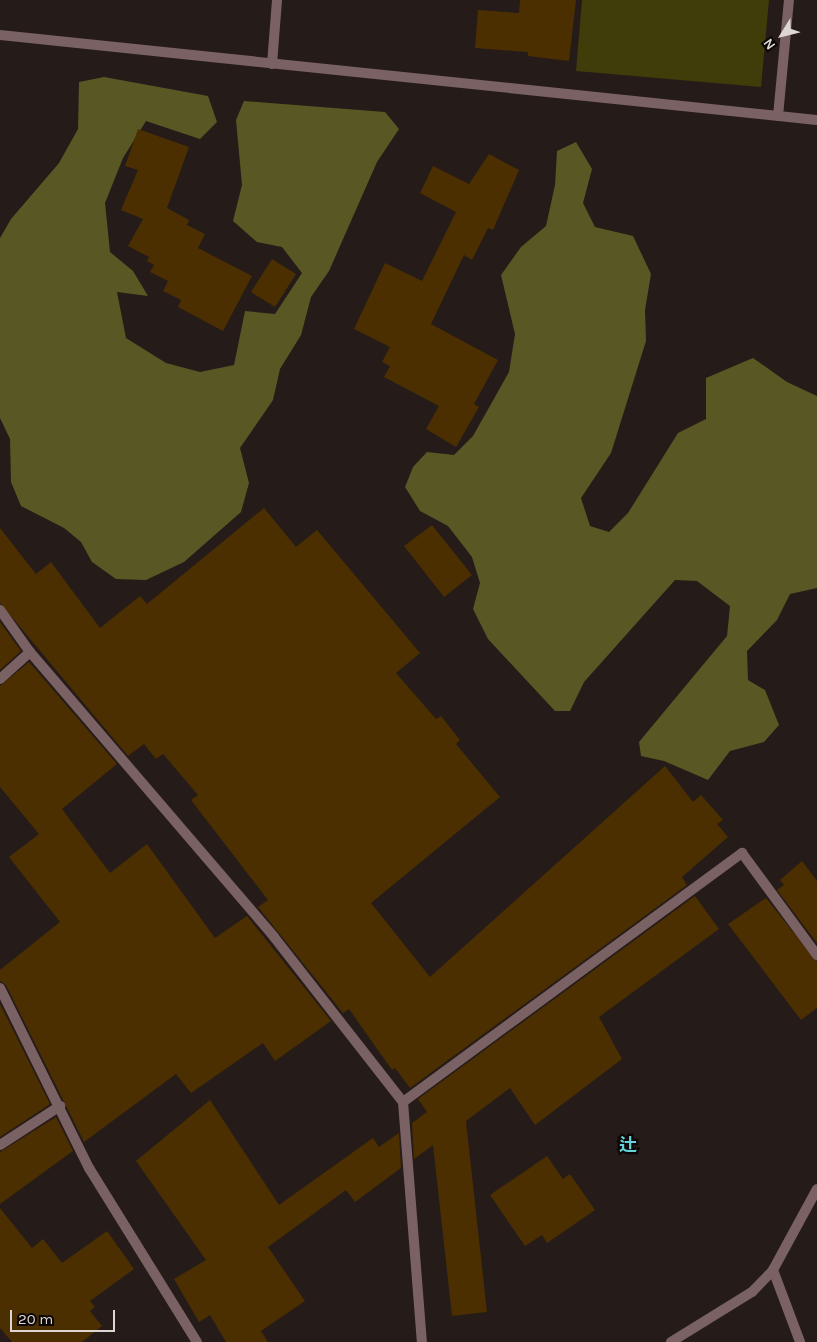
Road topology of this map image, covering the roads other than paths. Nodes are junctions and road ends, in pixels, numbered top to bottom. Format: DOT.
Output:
graph roads {
  1 [pos="277,0"];
  2 [pos="789,0"];
  3 [pos="0,35"];
  4 [pos="272,64"];
  5 [pos="778,116"];
  6 [pos="817,120"];
  7 [pos="0,610"];
  8 [pos="30,652"];
  9 [pos="0,679"];
  10 [pos="817,955"];
  11 [pos="0,988"];
  12 [pos="403,1102"];
  13 [pos="60,1106"];
  14 [pos="0,1145"];
  15 [pos="817,1189"];
  16 [pos="774,1270"];
  17 [pos="197,1342"];
  18 [pos="422,1342"];
  19 [pos="671,1342"];
  20 [pos="800,1342"];
  1 -- 4 [label="street"];
  2 -- 5 [label="street"];
  3 -- 4 [label="street"];
  4 -- 5 [label="street"];
  5 -- 6 [label="street"];
  7 -- 8 [label="street"];
  8 -- 9 [label="street"];
  8 -- 12 [label="street"];
  10 -- 12 [label="street"];
  11 -- 13 [label="street"];
  12 -- 18 [label="street"];
  13 -- 14 [label="street"];
  13 -- 17 [label="street"];
  15 -- 16 [label="street"];
  16 -- 19 [label="street"];
  16 -- 20 [label="street"];
}
